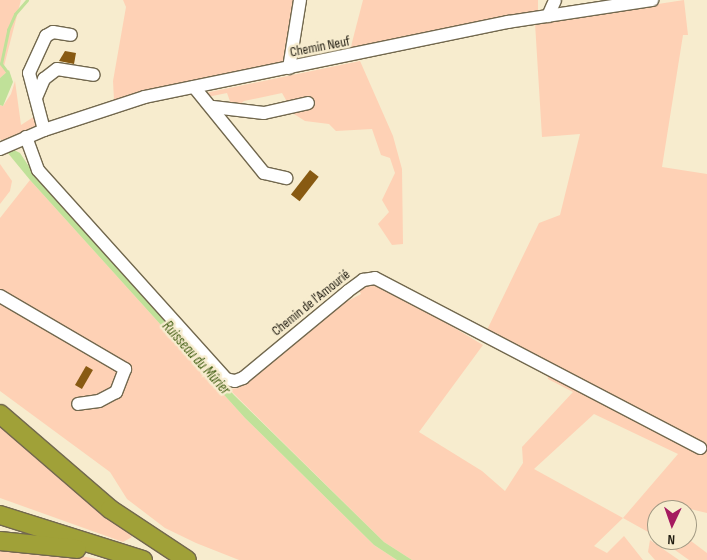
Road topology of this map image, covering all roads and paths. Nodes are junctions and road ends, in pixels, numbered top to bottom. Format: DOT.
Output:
graph roads {
  1 [pos="300,0"];
  2 [pos="555,0"];
  3 [pos="652,0"];
  4 [pos="548,16"];
  5 [pos="71,35"];
  6 [pos="289,68"];
  7 [pos="94,75"];
  8 [pos="194,87"];
  9 [pos="36,98"];
  10 [pos="308,103"];
  11 [pos="213,108"];
  12 [pos="44,130"];
  13 [pos="26,137"];
  14 [pos="3,148"];
  15 [pos="286,178"];
  16 [pos="0,296"];
  17 [pos="78,404"];
  18 [pos="0,414"];
  19 [pos="700,448"];
  20 [pos="0,515"];
  21 [pos="0,541"];
  22 [pos="124,560"];
  23 [pos="143,560"];
  24 [pos="187,560"];
  1 -- 6 [label="street"];
  2 -- 4 [label="street"];
  3 -- 4 [label="street, Chemin Neuf"];
  4 -- 6 [label="street, Chemin Neuf"];
  5 -- 9 [label="street"];
  6 -- 8 [label="street, Chemin Neuf"];
  7 -- 9 [label="street"];
  8 -- 11 [label="street"];
  8 -- 12 [label="street, Chemin Neuf"];
  9 -- 12 [label="street"];
  10 -- 11 [label="street"];
  11 -- 15 [label="street"];
  12 -- 13 [label="street, Chemin Neuf"];
  13 -- 14 [label="street, Chemin Neuf"];
  13 -- 19 [label="street, Chemin de l'Amourié"];
  16 -- 17 [label="street"];
  18 -- 24 [label="highway"];
  20 -- 23 [label="highway"];
  21 -- 22 [label="highway"];
}
